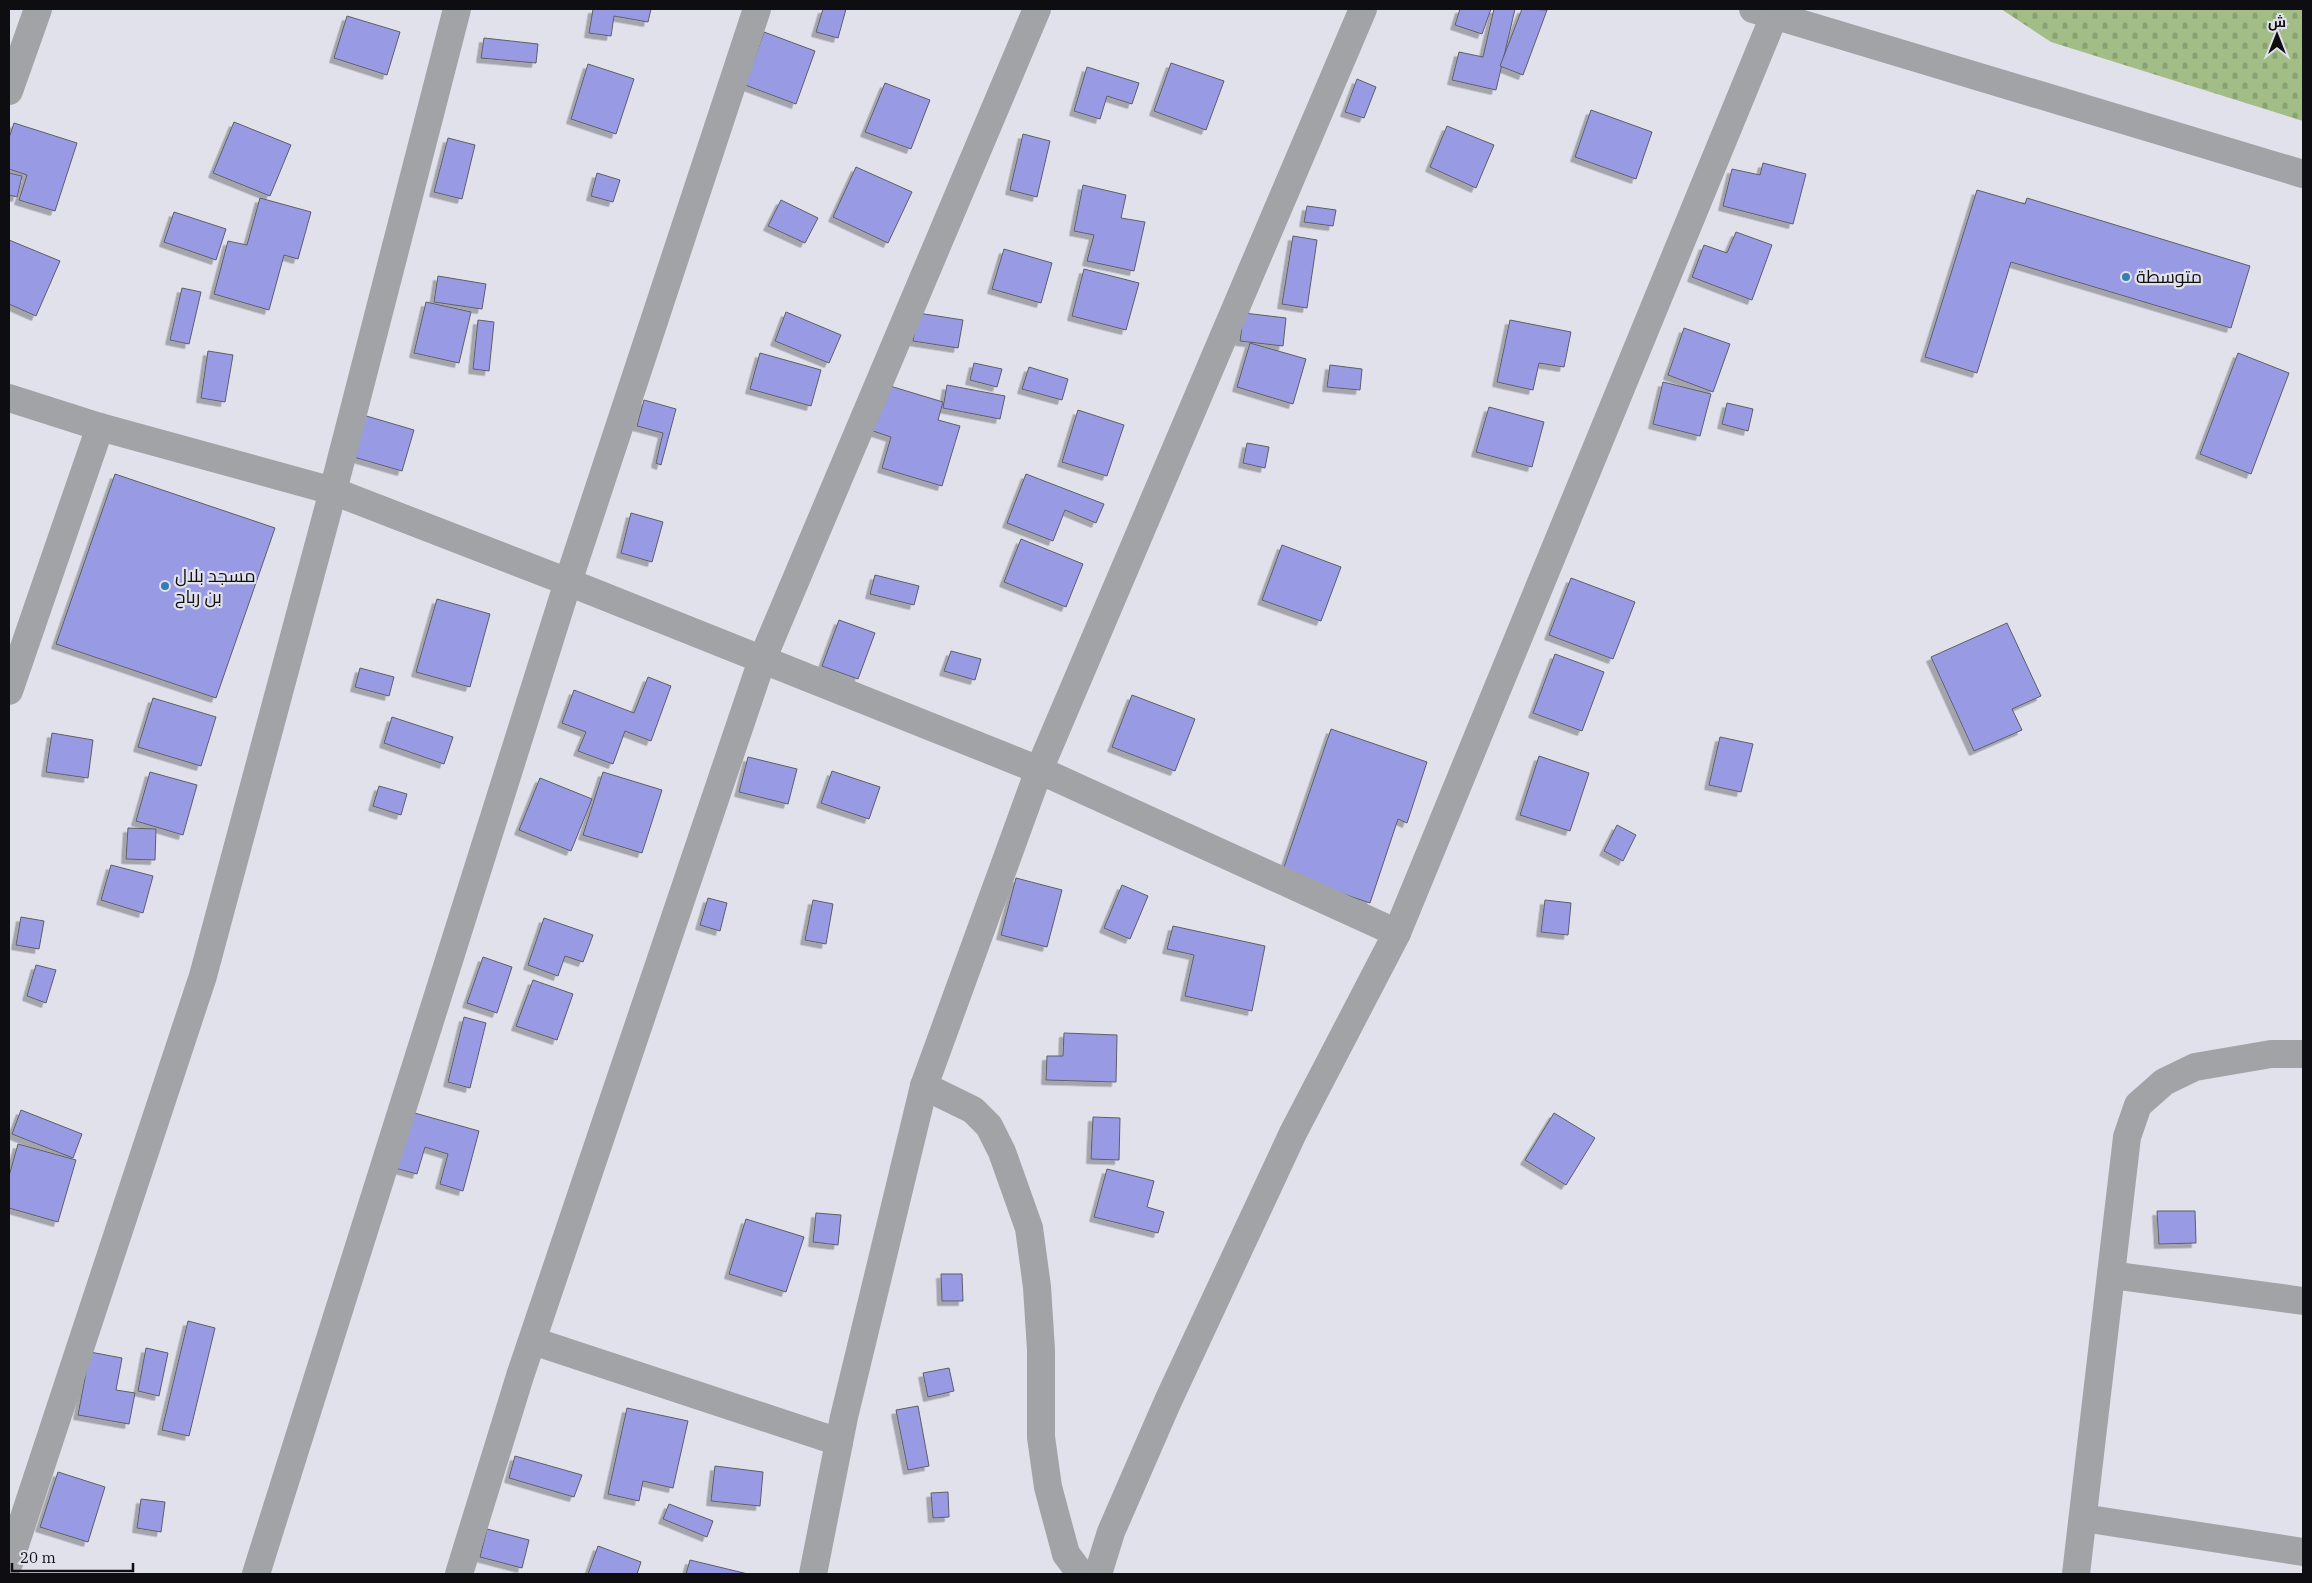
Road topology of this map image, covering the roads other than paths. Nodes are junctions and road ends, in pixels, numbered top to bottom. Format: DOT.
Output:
graph roads {
  1 [pos="38,9"];
  2 [pos="457,9"];
  3 [pos="757,9"];
  4 [pos="1038,9"];
  5 [pos="1363,9"];
  6 [pos="1764,12"];
  7 [pos="9,91"];
  8 [pos="2303,174"];
  9 [pos="9,398"];
  10 [pos="100,426"];
  11 [pos="333,491"];
  12 [pos="568,582"];
  13 [pos="762,660"];
  14 [pos="9,691"];
  15 [pos="1039,770"];
  16 [pos="1397,933"];
  17 [pos="2303,1054"];
  18 [pos="924,1086"];
  19 [pos="2111,1275"];
  20 [pos="2303,1301"];
  21 [pos="533,1341"];
  22 [pos="839,1442"];
  23 [pos="2083,1518"];
  24 [pos="2303,1552"];
  25 [pos="9,1563"];
  26 [pos="256,1574"];
  27 [pos="459,1574"];
  28 [pos="813,1574"];
  29 [pos="1081,1574"];
  30 [pos="1098,1574"];
  31 [pos="2076,1574"];
  1 -- 7 [label="street"];
  2 -- 11 [label="street"];
  3 -- 12 [label="street"];
  4 -- 13 [label="street"];
  5 -- 15 [label="street"];
  6 -- 8 [label="street"];
  6 -- 16 [label="street"];
  9 -- 10 [label="street"];
  10 -- 11 [label="street"];
  10 -- 14 [label="street"];
  11 -- 12 [label="street"];
  11 -- 25 [label="street"];
  12 -- 13 [label="street"];
  12 -- 26 [label="street"];
  13 -- 15 [label="street"];
  13 -- 21 [label="street"];
  15 -- 16 [label="street"];
  15 -- 18 [label="street"];
  16 -- 30 [label="street"];
  17 -- 19 [label="street"];
  18 -- 22 [label="street"];
  18 -- 29 [label="street"];
  19 -- 20 [label="street"];
  19 -- 23 [label="street"];
  21 -- 22 [label="street"];
  21 -- 27 [label="street"];
  22 -- 28 [label="street"];
  23 -- 24 [label="street"];
  23 -- 31 [label="street"];
}
